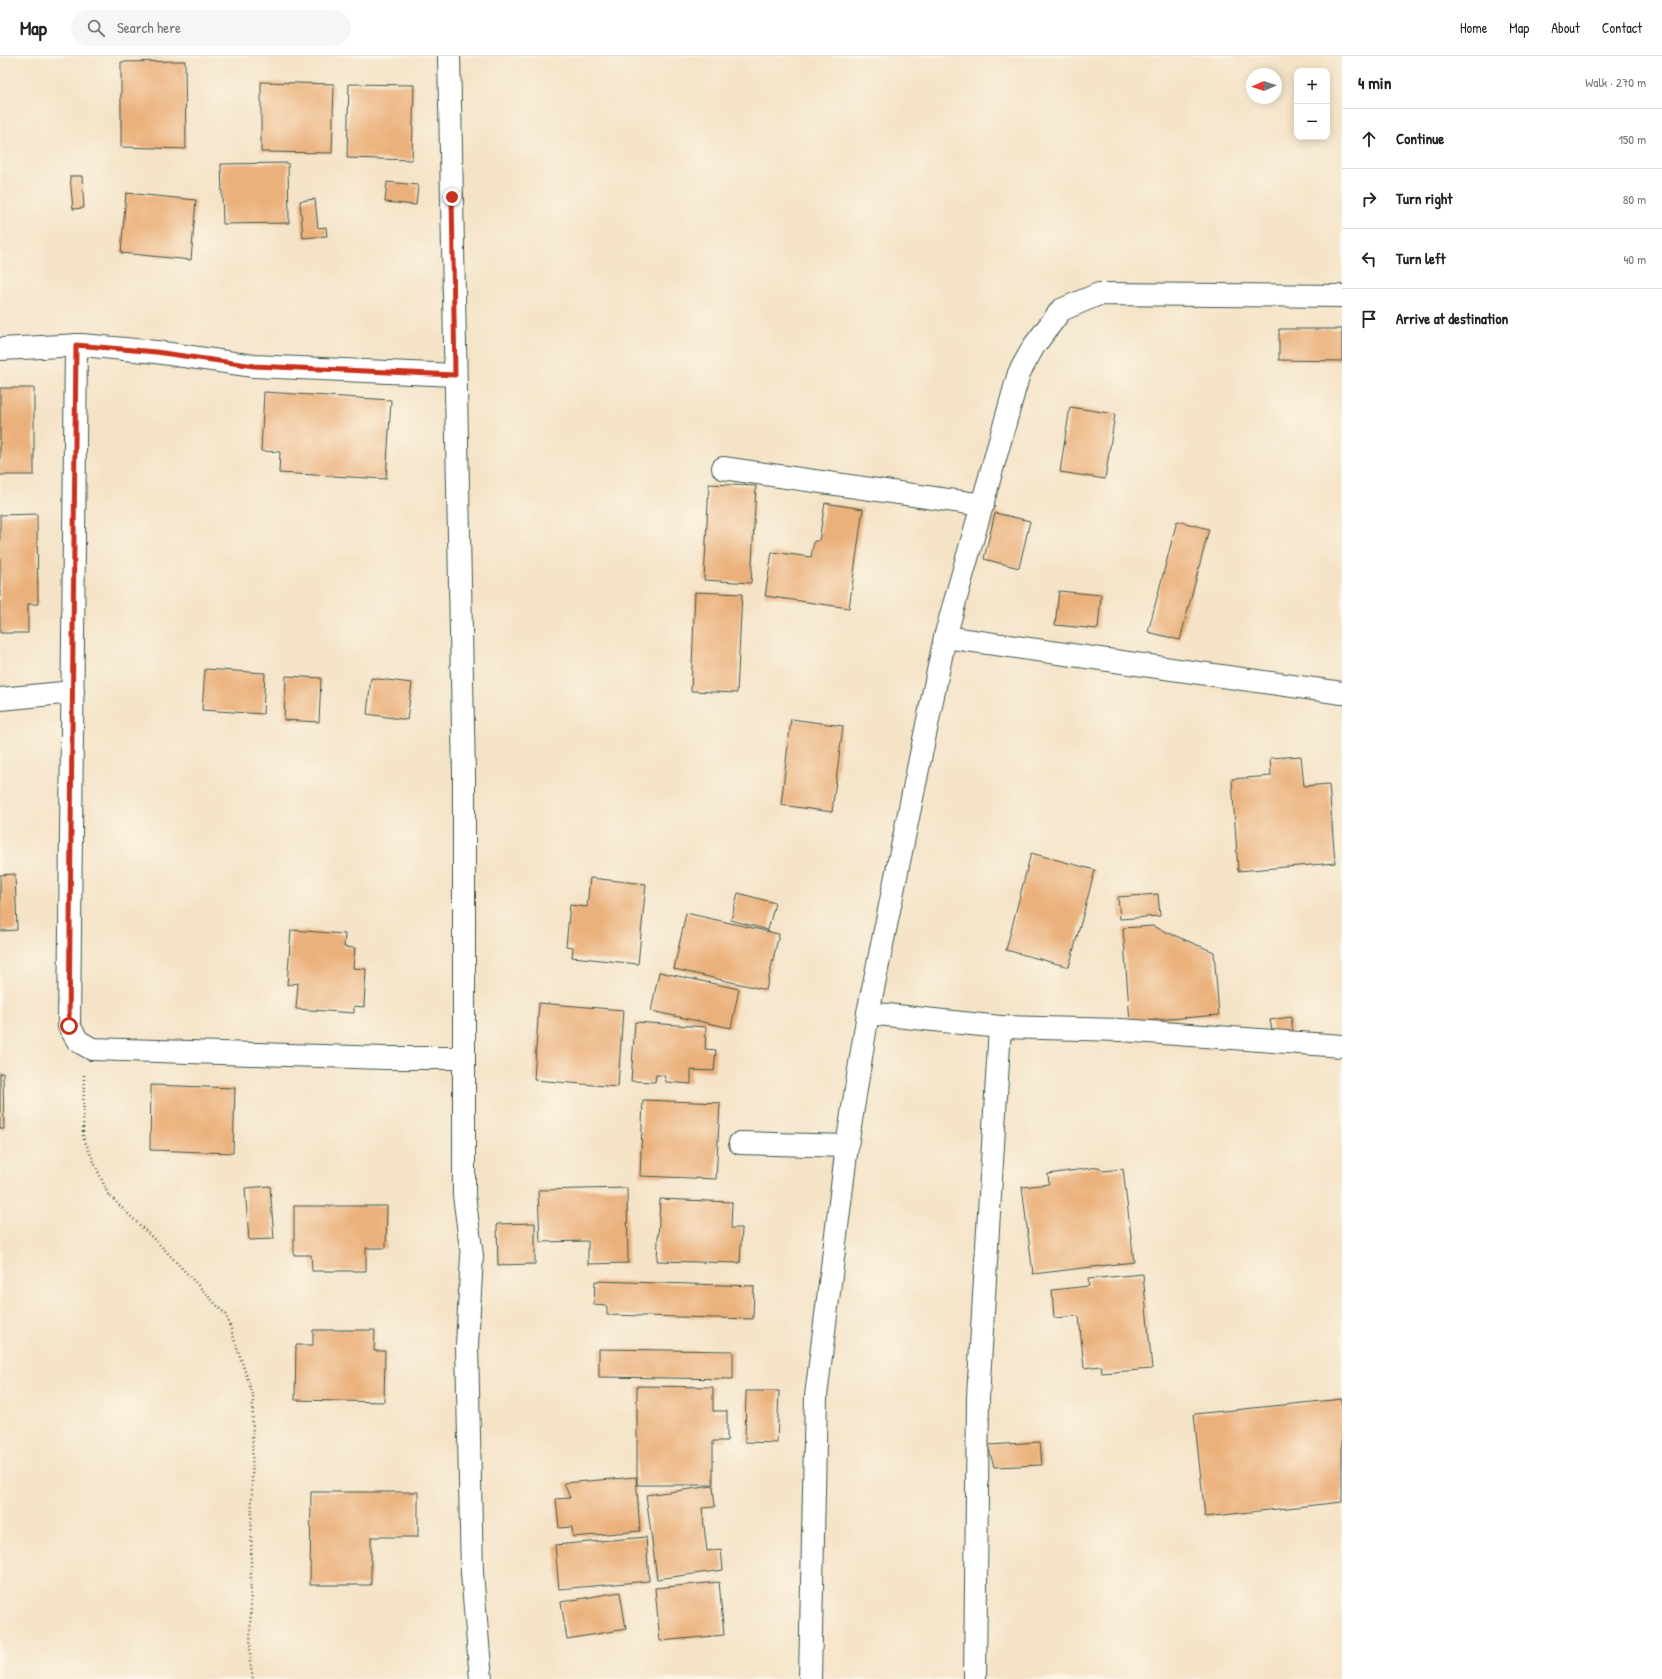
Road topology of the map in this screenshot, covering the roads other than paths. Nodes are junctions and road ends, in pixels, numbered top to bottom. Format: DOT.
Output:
graph roads {
  1 [pos="449,56"];
  2 [pos="1342,296"];
  3 [pos="76,345"];
  4 [pos="0,349"];
  5 [pos="455,375"];
  6 [pos="723,468"];
  7 [pos="983,505"];
  8 [pos="945,637"];
  9 [pos="73,692"];
  10 [pos="1342,693"];
  11 [pos="0,699"];
  12 [pos="868,1013"];
  13 [pos="1000,1027"];
  14 [pos="1342,1046"];
  15 [pos="464,1058"];
  16 [pos="740,1143"];
  17 [pos="848,1146"];
  18 [pos="481,1679"];
  19 [pos="810,1679"];
  20 [pos="974,1679"];
  1 -- 5 [label="street"];
  2 -- 7 [label="street"];
  3 -- 4 [label="street"];
  3 -- 5 [label="street"];
  3 -- 9 [label="street"];
  5 -- 15 [label="street"];
  6 -- 7 [label="street"];
  7 -- 8 [label="street"];
  8 -- 10 [label="street"];
  8 -- 12 [label="street"];
  9 -- 11 [label="street"];
  9 -- 15 [label="street"];
  12 -- 13 [label="street"];
  12 -- 17 [label="street"];
  13 -- 14 [label="street"];
  13 -- 20 [label="street"];
  15 -- 18 [label="street"];
  16 -- 17 [label="street"];
  17 -- 19 [label="street"];
}
